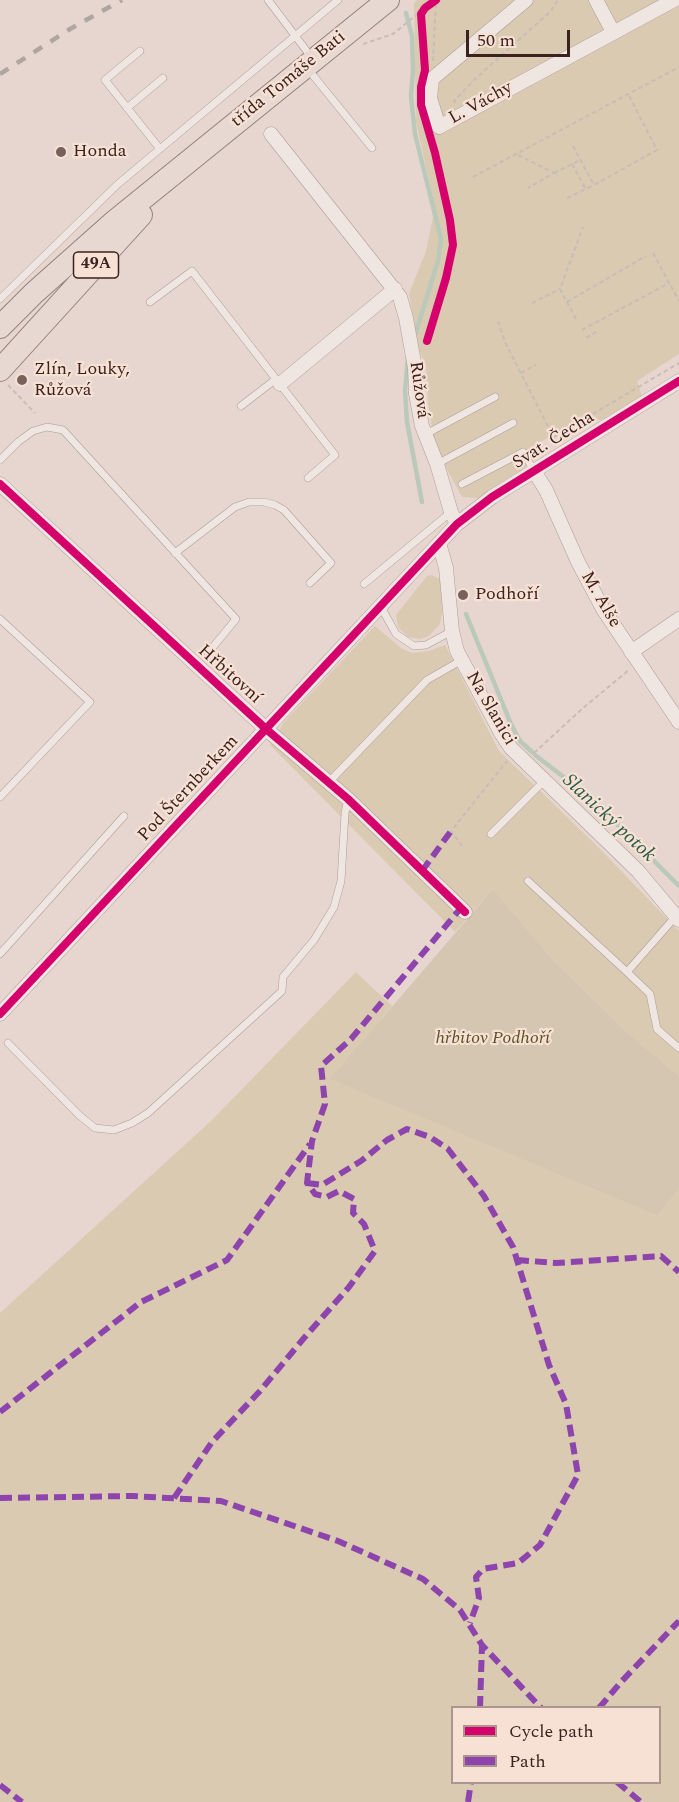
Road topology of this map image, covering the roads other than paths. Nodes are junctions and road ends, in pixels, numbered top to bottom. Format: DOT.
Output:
graph roads {
  1 [pos="268,0"];
  2 [pos="338,0"];
  3 [pos="526,0"];
  4 [pos="596,0"];
  5 [pos="674,0"];
  6 [pos="380,7"];
  7 [pos="613,32"];
  8 [pos="295,36"];
  9 [pos="140,51"];
  10 [pos="310,63"];
  11 [pos="164,78"];
  12 [pos="127,108"];
  13 [pos="271,134"];
  14 [pos="372,148"];
  15 [pos="160,149"];
  16 [pos="190,160"];
  17 [pos="395,289"];
  18 [pos="0,299"];
  19 [pos="150,302"];
  20 [pos="0,327"];
  21 [pos="3,377"];
  22 [pos="679,381"];
  23 [pos="278,382"];
  24 [pos="495,397"];
  25 [pos="241,406"];
  26 [pos="513,423"];
  27 [pos="426,434"];
  28 [pos="0,460"];
  29 [pos="437,464"];
  30 [pos="534,471"];
  31 [pos="308,478"];
  32 [pos="0,484"];
  33 [pos="462,484"];
  34 [pos="449,528"];
  35 [pos="176,553"];
  36 [pos="310,583"];
  37 [pos="364,584"];
  38 [pos="381,607"];
  39 [pos="0,619"];
  40 [pos="679,619"];
  41 [pos="452,631"];
  42 [pos="631,652"];
  43 [pos="208,653"];
  44 [pos="462,660"];
  45 [pos="679,722"];
  46 [pos="266,729"];
  47 [pos="545,780"];
  48 [pos="329,782"];
  49 [pos="0,797"];
  50 [pos="348,799"];
  51 [pos="124,816"];
  52 [pos="491,834"];
  53 [pos="528,881"];
  54 [pos="465,912"];
  55 [pos="678,918"];
  56 [pos="0,954"];
  57 [pos="627,972"];
  58 [pos="0,1014"];
  59 [pos="8,1043"];
  60 [pos="679,1048"];
  1 -- 8 [label="lane"];
  2 -- 8 [label="lane"];
  3 -- 7 [label="street, L. Váchy"];
  4 -- 7 [label="street"];
  5 -- 7 [label="street, L. Váchy"];
  6 -- 10 [label="main road, třída Tomáše Bati / 49A"];
  8 -- 10 [label="lane"];
  8 -- 15 [label="lane"];
  9 -- 12 [label="lane"];
  10 -- 14 [label="lane"];
  10 -- 16 [label="main road, třída Tomáše Bati / 49A"];
  11 -- 12 [label="lane"];
  12 -- 15 [label="lane"];
  13 -- 17 [label="street, Růžová"];
  15 -- 18 [label="lane"];
  16 -- 20 [label="main road, třída Tomáše Bati / 49A"];
  16 -- 21 [label="main road, třída Tomáše Bati / 49A"];
  17 -- 23 [label="street"];
  17 -- 27 [label="street, Růžová"];
  19 -- 23 [label="lane"];
  22 -- 30 [label="street, Svat. Čecha"];
  23 -- 25 [label="lane"];
  23 -- 31 [label="lane"];
  24 -- 27 [label="lane"];
  26 -- 29 [label="lane"];
  27 -- 29 [label="street, Růžová"];
  28 -- 35 [label="lane"];
  29 -- 34 [label="street, Růžová"];
  30 -- 33 [label="lane"];
  30 -- 34 [label="street, Svat. Čecha"];
  30 -- 42 [label="street, M. Alše"];
  32 -- 46 [label="street, Hřbitovní"];
  34 -- 37 [label="lane"];
  34 -- 38 [label="street, Pod Šternberkem"];
  34 -- 41 [label="street, Na Slanici"];
  35 -- 36 [label="lane"];
  35 -- 43 [label="lane"];
  38 -- 41 [label="lane"];
  38 -- 46 [label="street, Pod Šternberkem"];
  39 -- 49 [label="lane"];
  40 -- 42 [label="street"];
  41 -- 44 [label="street, Na Slanici"];
  42 -- 45 [label="street, M. Alše"];
  44 -- 47 [label="street, Na Slanici"];
  44 -- 48 [label="lane"];
  46 -- 48 [label="street, Hřbitovní"];
  46 -- 58 [label="street, Pod Šternberkem"];
  47 -- 52 [label="lane"];
  47 -- 55 [label="street, Na Slanici"];
  48 -- 50 [label="street, Hřbitovní"];
  50 -- 54 [label="street, Hřbitovní"];
  50 -- 59 [label="lane"];
  51 -- 56 [label="lane"];
  53 -- 57 [label="lane"];
  55 -- 57 [label="lane"];
  57 -- 60 [label="lane"];
}
